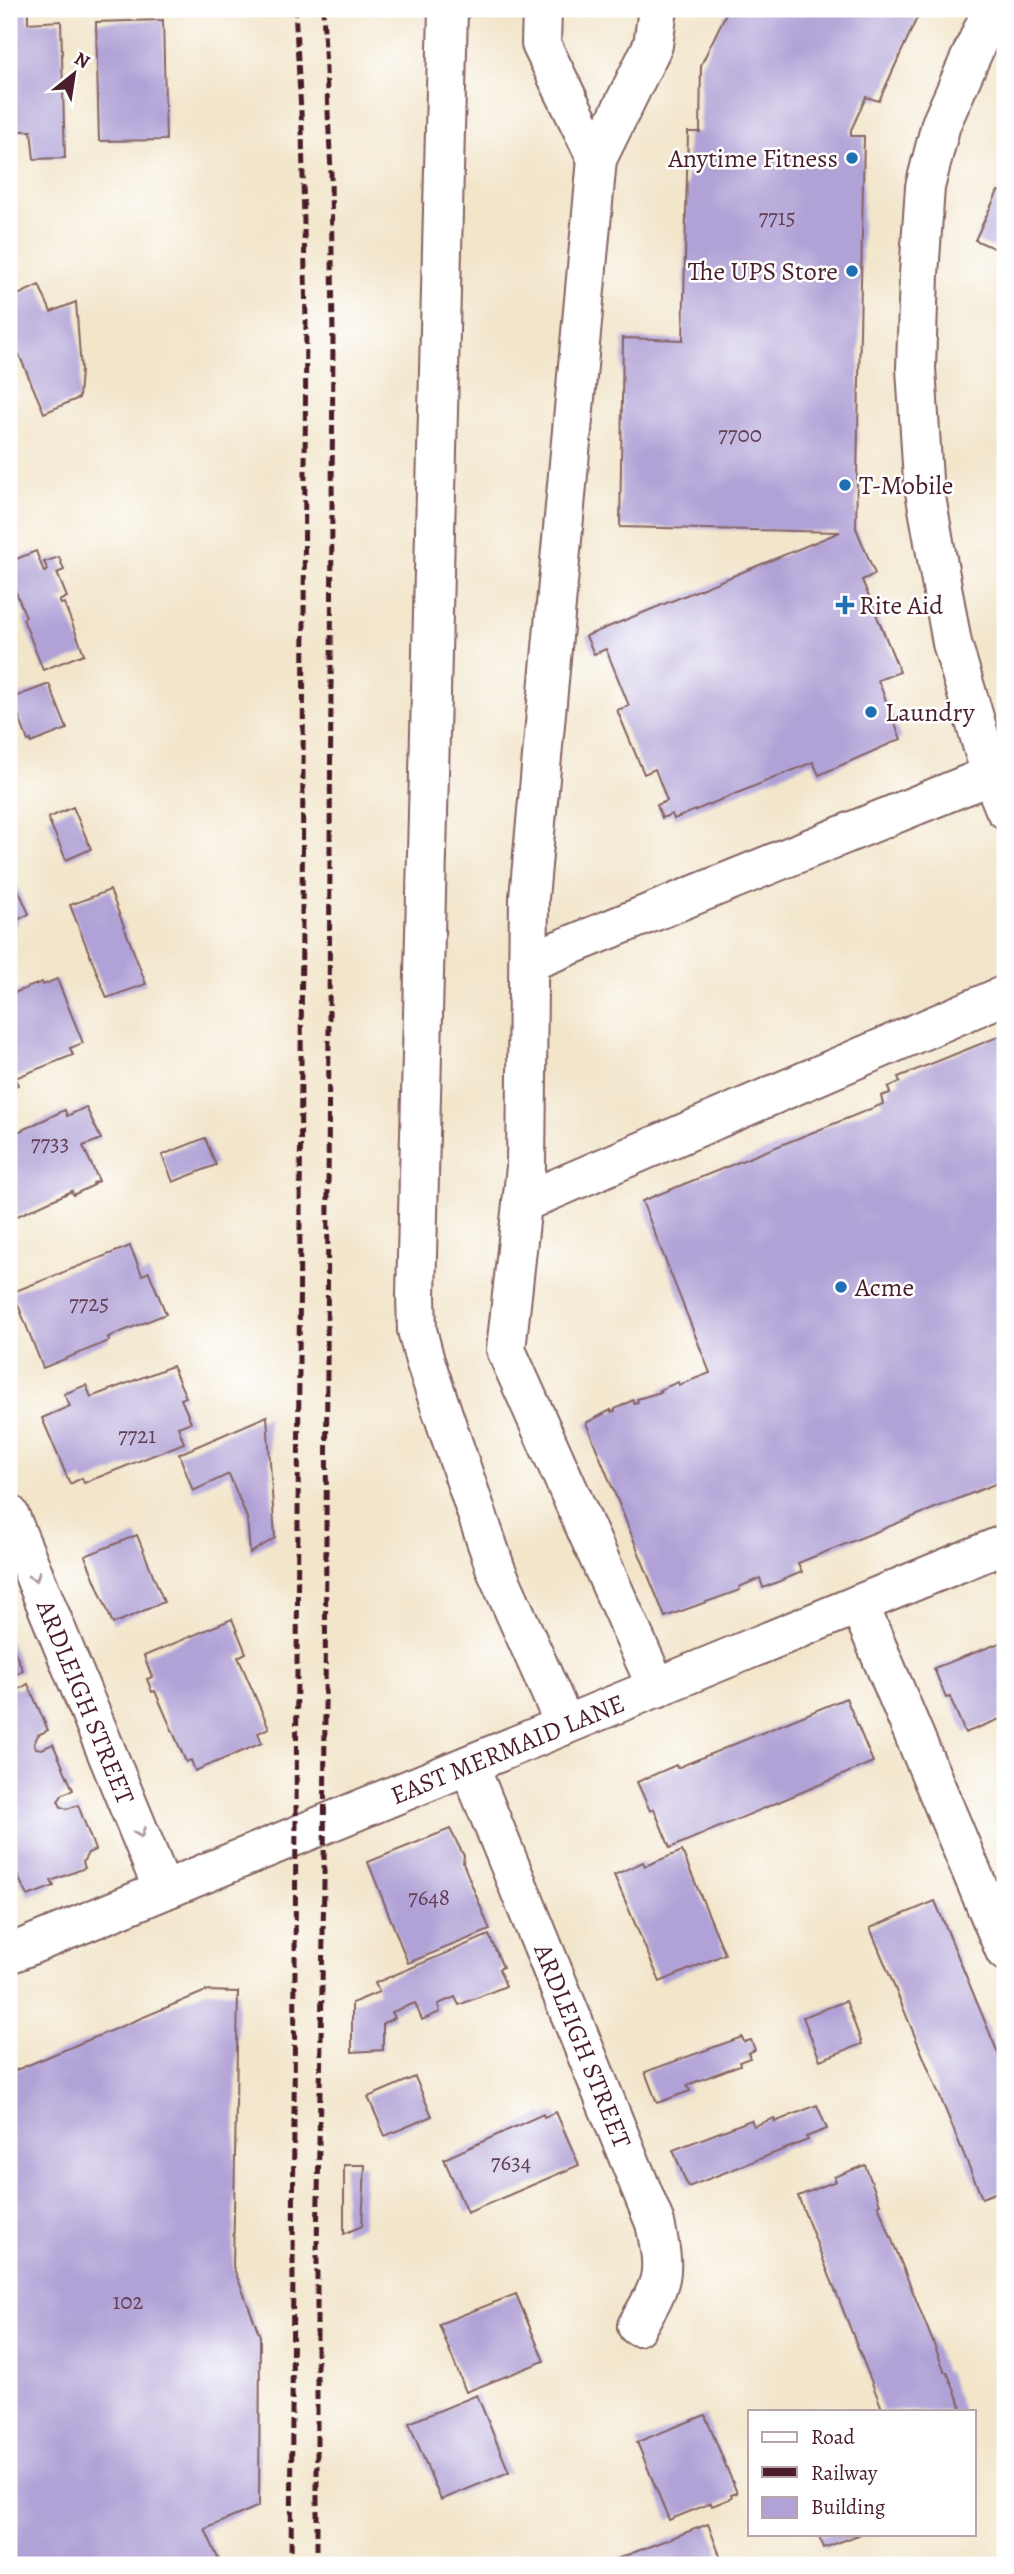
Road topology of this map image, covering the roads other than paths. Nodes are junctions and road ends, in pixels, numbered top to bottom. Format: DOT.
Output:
graph roads {
  1 [pos="448,9"];
  2 [pos="542,9"];
  3 [pos="658,9"];
  4 [pos="992,9"];
  5 [pos="597,159"];
  6 [pos="991,775"];
  7 [pos="1005,809"];
  8 [pos="529,962"];
  9 [pos="1005,995"];
  10 [pos="522,1203"];
  11 [pos="9,1514"];
  12 [pos="1005,1544"];
  13 [pos="859,1604"];
  14 [pos="657,1688"];
  15 [pos="565,1726"];
  16 [pos="469,1765"];
  17 [pos="163,1890"];
  18 [pos="1005,1951"];
  19 [pos="9,1954"];
  20 [pos="637,2326"];
  1 -- 15 [label="street"];
  2 -- 5 [label="street"];
  3 -- 5 [label="street"];
  4 -- 6 [label="street"];
  5 -- 8 [label="street"];
  6 -- 7 [label="street"];
  6 -- 8 [label="street"];
  8 -- 10 [label="street"];
  9 -- 10 [label="street"];
  10 -- 14 [label="street"];
  11 -- 17 [label="street, ARDLEIGH STREET, one-way"];
  12 -- 13 [label="street, EAST MERMAID LANE"];
  13 -- 14 [label="street, EAST MERMAID LANE"];
  13 -- 18 [label="street"];
  14 -- 15 [label="street, EAST MERMAID LANE"];
  15 -- 16 [label="street, EAST MERMAID LANE"];
  16 -- 17 [label="street, EAST MERMAID LANE"];
  16 -- 20 [label="street, ARDLEIGH STREET"];
  17 -- 19 [label="street, EAST MERMAID LANE"];
}
